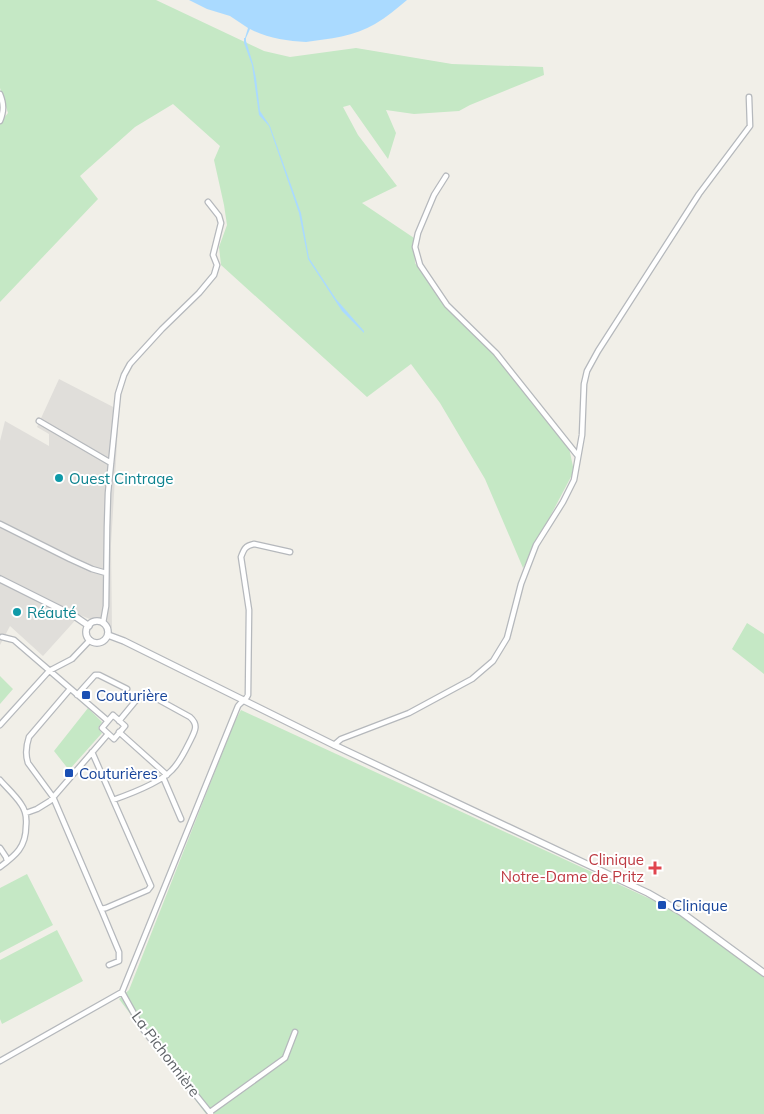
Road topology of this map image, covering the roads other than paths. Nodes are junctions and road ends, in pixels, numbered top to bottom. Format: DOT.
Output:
graph roads {
  1 [pos="0,94"];
  2 [pos="749,97"];
  3 [pos="0,121"];
  4 [pos="446,176"];
  5 [pos="208,202"];
  6 [pos="39,421"];
  7 [pos="578,456"];
  8 [pos="111,463"];
  9 [pos="0,524"];
  10 [pos="290,552"];
  11 [pos="106,573"];
  12 [pos="0,579"];
  13 [pos="103,623"];
  14 [pos="89,626"];
  15 [pos="108,635"];
  16 [pos="2,637"];
  17 [pos="90,640"];
  18 [pos="49,671"];
  19 [pos="70,689"];
  20 [pos="127,689"];
  21 [pos="77,695"];
  22 [pos="244,700"];
  23 [pos="108,721"];
  24 [pos="120,721"];
  25 [pos="0,725"];
  26 [pos="119,732"];
  27 [pos="108,734"];
  28 [pos="334,745"];
  29 [pos="92,752"];
  30 [pos="165,776"];
  31 [pos="0,780"];
  32 [pos="53,797"];
  33 [pos="113,800"];
  34 [pos="26,813"];
  35 [pos="181,819"];
  36 [pos="0,848"];
  37 [pos="7,861"];
  38 [pos="0,867"];
  39 [pos="101,908"];
  40 [pos="109,965"];
  41 [pos="764,974"];
  42 [pos="122,992"];
  43 [pos="295,1032"];
  44 [pos="0,1061"];
  45 [pos="210,1113"];
  1 -- 3 [label="street"];
  2 -- 7 [label="street"];
  4 -- 7 [label="street"];
  5 -- 8 [label="street"];
  6 -- 8 [label="street"];
  7 -- 28 [label="street"];
  8 -- 11 [label="street"];
  9 -- 11 [label="street"];
  10 -- 22 [label="street"];
  11 -- 13 [label="street"];
  12 -- 14 [label="street"];
  13 -- 14 [label="street"];
  13 -- 15 [label="street"];
  14 -- 17 [label="street"];
  15 -- 17 [label="street"];
  15 -- 22 [label="street"];
  16 -- 18 [label="street"];
  17 -- 18 [label="street"];
  18 -- 19 [label="street"];
  18 -- 25 [label="street"];
  19 -- 21 [label="street"];
  19 -- 32 [label="street"];
  20 -- 21 [label="street"];
  21 -- 23 [label="street"];
  22 -- 28 [label="street"];
  22 -- 42 [label="street"];
  23 -- 24 [label="street"];
  23 -- 27 [label="street"];
  24 -- 26 [label="street"];
  24 -- 30 [label="street"];
  26 -- 27 [label="street"];
  26 -- 30 [label="street"];
  27 -- 29 [label="street"];
  28 -- 41 [label="street"];
  29 -- 32 [label="street"];
  29 -- 33 [label="street"];
  30 -- 33 [label="street"];
  30 -- 35 [label="street"];
  31 -- 34 [label="street"];
  32 -- 34 [label="street"];
  32 -- 39 [label="street"];
  33 -- 39 [label="street"];
  34 -- 37 [label="street"];
  36 -- 37 [label="street"];
  37 -- 38 [label="street"];
  39 -- 40 [label="street"];
  42 -- 44 [label="street"];
  42 -- 45 [label="street, La Pichonnière"];
  43 -- 45 [label="street"];
}
